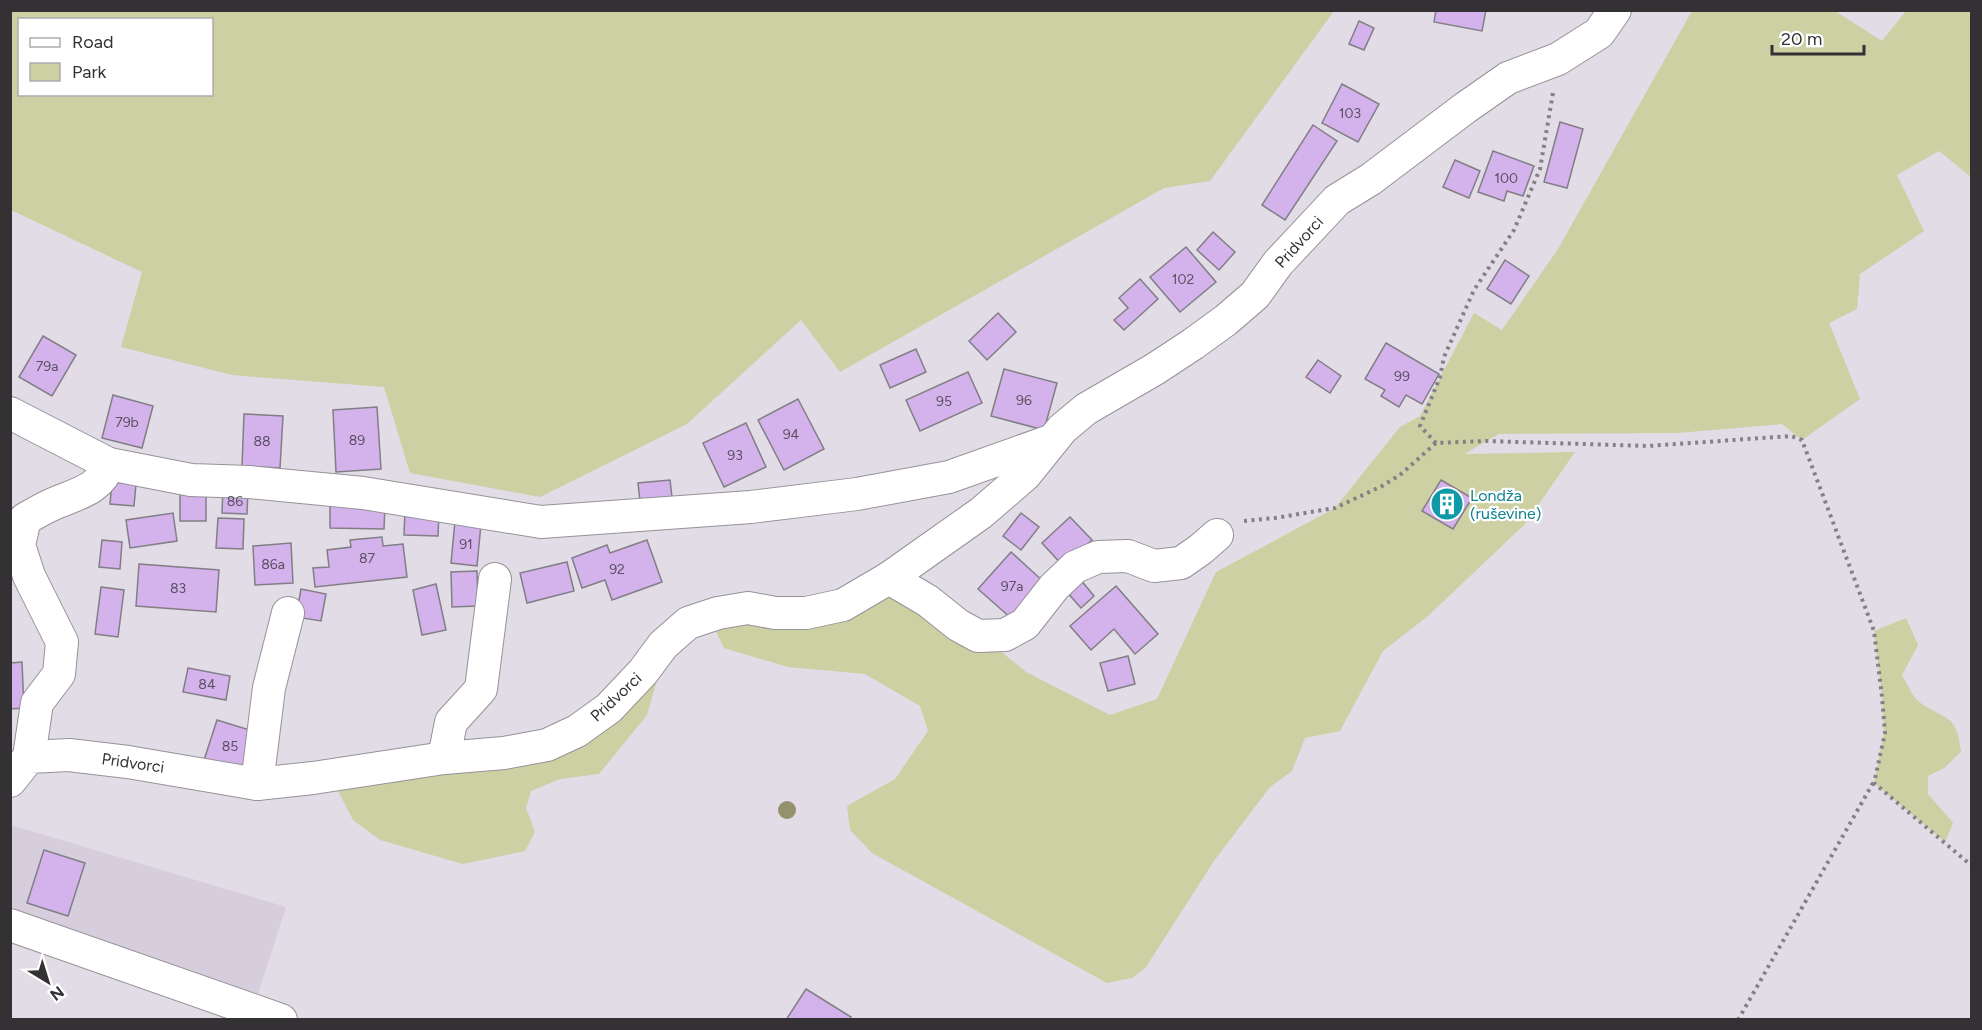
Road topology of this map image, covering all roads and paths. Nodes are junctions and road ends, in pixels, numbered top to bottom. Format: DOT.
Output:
graph roads {
  1 [pos="1615,10"];
  2 [pos="1558,59"];
  3 [pos="10,413"];
  4 [pos="1053,440"];
  5 [pos="1436,443"];
  6 [pos="109,464"];
  7 [pos="1216,535"];
  8 [pos="889,578"];
  9 [pos="495,579"];
  10 [pos="288,613"];
  11 [pos="444,758"];
  12 [pos="20,769"];
  13 [pos="1874,783"];
  14 [pos="257,784"];
  15 [pos="1971,866"];
  16 [pos="10,925"];
  17 [pos="280,1020"];
  18 [pos="1738,1020"];
  1 -- 2 [label="street, Pridvorci"];
  2 -- 4 [label="street, Pridvorci"];
  2 -- 5 [label="path"];
  3 -- 6 [label="street, Pridvorci"];
  4 -- 6 [label="street, Pridvorci"];
  4 -- 8 [label="street, Pridvorci"];
  5 -- 7 [label="path"];
  5 -- 13 [label="path"];
  6 -- 12 [label="street"];
  7 -- 8 [label="street"];
  8 -- 11 [label="street, Pridvorci"];
  9 -- 11 [label="street"];
  10 -- 14 [label="street"];
  11 -- 14 [label="street, Pridvorci"];
  12 -- 14 [label="street, Pridvorci"];
  13 -- 15 [label="path"];
  13 -- 18 [label="path"];
  16 -- 17 [label="street"];
}
